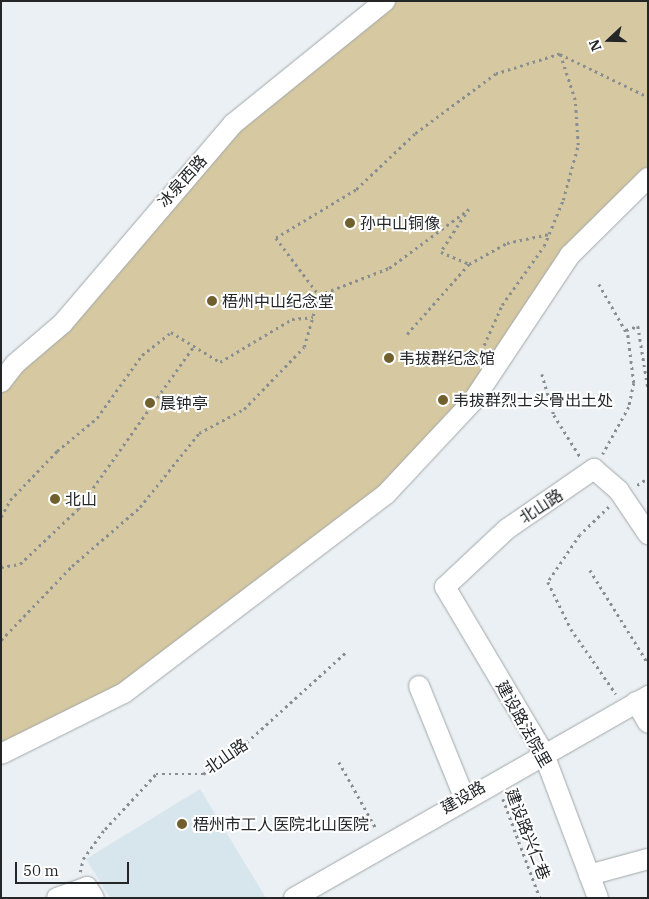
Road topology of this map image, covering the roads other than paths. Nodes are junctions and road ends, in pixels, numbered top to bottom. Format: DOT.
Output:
graph roads {
  1 [pos="385,1"];
  2 [pos="648,178"];
  3 [pos="1,382"];
  4 [pos="648,534"];
  5 [pos="445,587"];
  6 [pos="419,686"];
  7 [pos="636,703"];
  8 [pos="648,723"];
  9 [pos="543,752"];
  10 [pos="1,754"];
  11 [pos="464,797"];
  12 [pos="648,859"];
  13 [pos="589,875"];
  14 [pos="91,892"];
  15 [pos="57,898"];
  16 [pos="294,898"];
  17 [pos="598,898"];
  1 -- 3 [label="street, 冰泉西路"];
  2 -- 10 [label="street"];
  4 -- 5 [label="street, 北山路"];
  5 -- 9 [label="street, 建设路法院里"];
  6 -- 11 [label="street"];
  7 -- 8 [label="street"];
  7 -- 9 [label="street, 建设路"];
  9 -- 11 [label="street, 建设路"];
  9 -- 13 [label="street, 建设路法院里"];
  11 -- 16 [label="street, 建设路"];
  12 -- 13 [label="street"];
  13 -- 17 [label="street, 建设路法院里"];
  14 -- 15 [label="street"];
}
